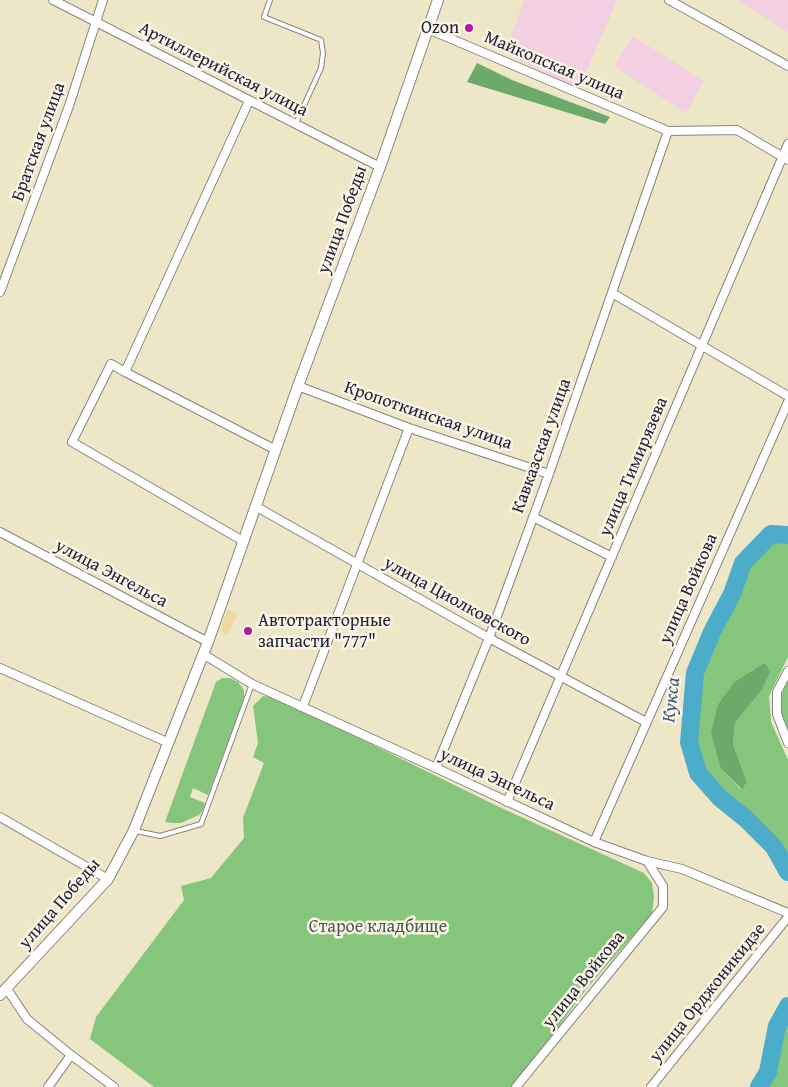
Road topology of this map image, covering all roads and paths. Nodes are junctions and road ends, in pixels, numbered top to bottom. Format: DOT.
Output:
graph roads {
  1 [pos="53,0"];
  2 [pos="103,0"];
  3 [pos="270,0"];
  4 [pos="438,0"];
  5 [pos="669,0"];
  6 [pos="95,22"];
  7 [pos="428,29"];
  8 [pos="788,66"];
  9 [pos="249,100"];
  10 [pos="296,124"];
  11 [pos="668,132"];
  12 [pos="788,144"];
  13 [pos="785,159"];
  14 [pos="380,167"];
  15 [pos="0,292"];
  16 [pos="612,293"];
  17 [pos="702,346"];
  18 [pos="125,372"];
  19 [pos="298,386"];
  20 [pos="788,396"];
  21 [pos="788,402"];
  22 [pos="409,428"];
  23 [pos="276,450"];
  24 [pos="549,474"];
  25 [pos="255,506"];
  26 [pos="533,517"];
  27 [pos="0,532"];
  28 [pos="243,541"];
  29 [pos="612,557"];
  30 [pos="357,564"];
  31 [pos="489,638"];
  32 [pos="208,642"];
  33 [pos="203,654"];
  34 [pos="0,668"];
  35 [pos="788,671"];
  36 [pos="561,676"];
  37 [pos="252,684"];
  38 [pos="303,706"];
  39 [pos="646,722"];
  40 [pos="169,743"];
  41 [pos="788,743"];
  42 [pos="436,768"];
  43 [pos="508,802"];
  44 [pos="0,818"];
  45 [pos="134,830"];
  46 [pos="594,842"];
  47 [pos="647,861"];
  48 [pos="108,879"];
  49 [pos="788,913"];
  50 [pos="788,917"];
  51 [pos="3,992"];
  52 [pos="71,1055"];
  53 [pos="48,1087"];
  54 [pos="114,1087"];
  55 [pos="516,1087"];
  56 [pos="651,1087"];
  1 -- 6 [label="street, Артиллерийская улица"];
  2 -- 6 [label="street, Братская улица"];
  3 -- 10 [label="lane"];
  4 -- 7 [label="street, улица Победы"];
  5 -- 8 [label="street"];
  6 -- 9 [label="street, Артиллерийская улица"];
  6 -- 15 [label="street, Братская улица"];
  7 -- 11 [label="street, Майкопская улица"];
  7 -- 14 [label="street, улица Победы"];
  9 -- 10 [label="street, Артиллерийская улица"];
  9 -- 18 [label="street"];
  10 -- 14 [label="street, Артиллерийская улица"];
  11 -- 13 [label="street"];
  11 -- 16 [label="street, Кавказская улица"];
  12 -- 13 [label="street, улица Тимирязева"];
  13 -- 17 [label="street, улица Тимирязева"];
  14 -- 19 [label="street, улица Победы"];
  16 -- 17 [label="street"];
  16 -- 24 [label="street, Кавказская улица"];
  17 -- 20 [label="street"];
  17 -- 29 [label="street, улица Тимирязева"];
  18 -- 23 [label="street"];
  18 -- 28 [label="street"];
  19 -- 22 [label="street, Кропоткинская улица"];
  19 -- 23 [label="street, улица Победы"];
  21 -- 39 [label="street, улица Войкова"];
  22 -- 24 [label="street, Кропоткинская улица"];
  22 -- 30 [label="street"];
  23 -- 25 [label="street, улица Победы"];
  24 -- 26 [label="street, Кавказская улица"];
  25 -- 28 [label="street, улица Победы"];
  25 -- 30 [label="street, улица Циолковского"];
  26 -- 29 [label="street"];
  26 -- 31 [label="street, Кавказская улица"];
  27 -- 32 [label="street, улица Энгельса"];
  28 -- 32 [label="street, улица Победы"];
  29 -- 36 [label="street, улица Тимирязева"];
  30 -- 31 [label="street, улица Циолковского"];
  30 -- 38 [label="street"];
  31 -- 36 [label="street, улица Циолковского"];
  31 -- 42 [label="street, Кавказская улица"];
  32 -- 33 [label="street, улица Победы"];
  33 -- 37 [label="street, улица Энгельса"];
  33 -- 40 [label="street, улица Победы"];
  34 -- 40 [label="street"];
  35 -- 41 [label="street"];
  36 -- 39 [label="street, улица Циолковского"];
  36 -- 43 [label="street, улица Тимирязева"];
  37 -- 38 [label="street, улица Энгельса"];
  37 -- 45 [label="lane"];
  38 -- 42 [label="street, улица Энгельса"];
  39 -- 46 [label="street, улица Войкова"];
  40 -- 45 [label="street, улица Победы"];
  42 -- 43 [label="street, улица Энгельса"];
  43 -- 46 [label="street, улица Энгельса"];
  44 -- 48 [label="street"];
  45 -- 48 [label="street, улица Победы"];
  46 -- 47 [label="street, улица Энгельса"];
  47 -- 49 [label="street, улица Энгельса"];
  47 -- 55 [label="street, улица Войкова"];
  48 -- 51 [label="street, улица Победы"];
  50 -- 56 [label="street, улица Орджоникидзе"];
  51 -- 52 [label="street"];
  52 -- 53 [label="street"];
  52 -- 54 [label="street"];
}
